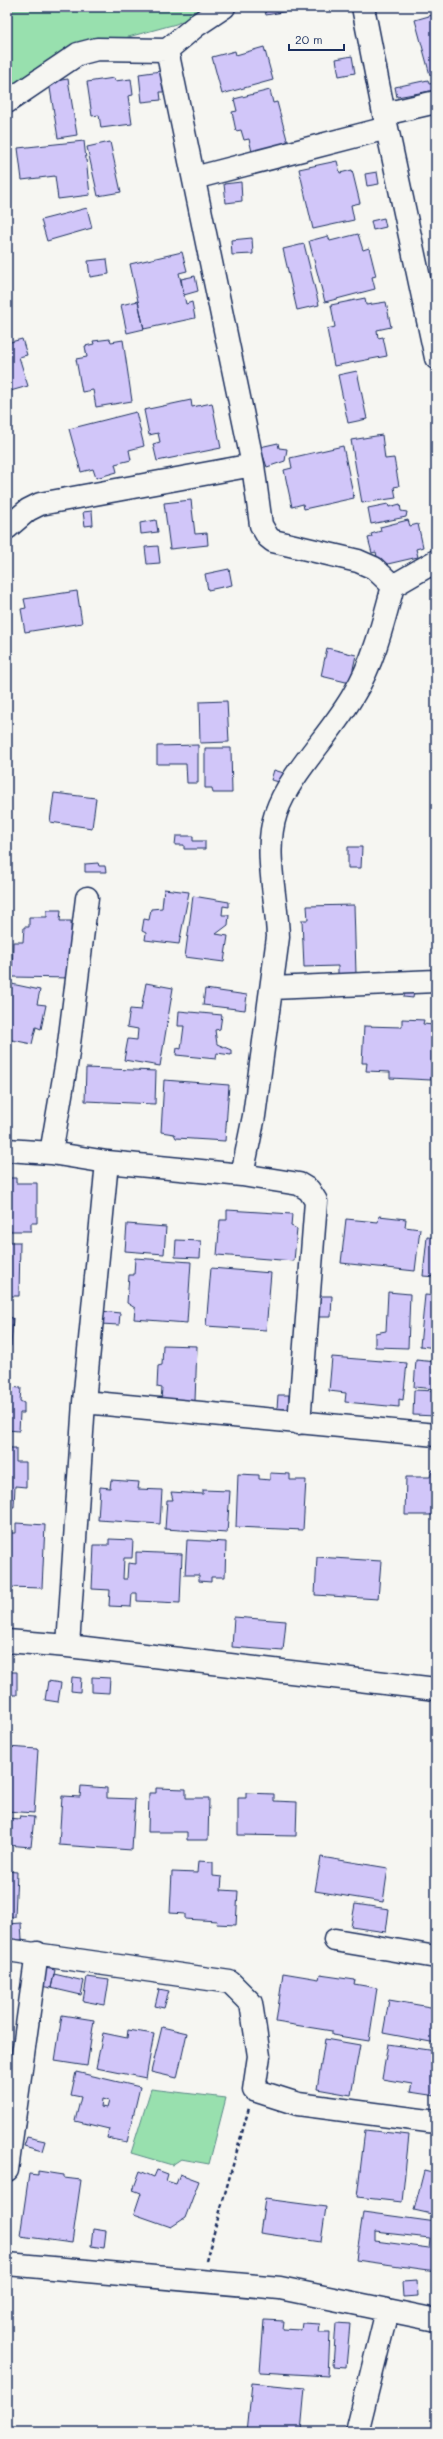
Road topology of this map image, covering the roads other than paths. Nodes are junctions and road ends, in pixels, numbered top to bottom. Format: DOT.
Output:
graph roads {
  1 [pos="224,7"];
  2 [pos="363,7"];
  3 [pos="167,50"];
  4 [pos="7,102"];
  5 [pos="436,102"];
  6 [pos="385,121"];
  7 [pos="194,178"];
  8 [pos="431,305"];
  9 [pos="436,358"];
  10 [pos="253,465"];
  11 [pos="7,528"];
  12 [pos="436,561"];
  13 [pos="393,586"];
  14 [pos="87,898"];
  15 [pos="436,981"];
  16 [pos="272,988"];
  17 [pos="7,1150"];
  18 [pos="51,1153"];
  19 [pos="107,1162"];
  20 [pos="242,1175"];
  21 [pos="84,1402"];
  22 [pos="299,1423"];
  23 [pos="436,1435"];
  24 [pos="7,1641"];
  25 [pos="68,1646"];
  26 [pos="436,1689"];
  27 [pos="335,1940"];
  28 [pos="7,1950"];
  29 [pos="37,1953"];
  30 [pos="436,1957"];
  31 [pos="436,2122"];
  32 [pos="7,2170"];
  33 [pos="7,2264"];
  34 [pos="387,2311"];
  35 [pos="436,2320"];
  36 [pos="357,2432"];
  1 -- 3 [label="street"];
  2 -- 6 [label="street"];
  3 -- 4 [label="street"];
  3 -- 7 [label="street"];
  5 -- 6 [label="street"];
  6 -- 7 [label="street"];
  6 -- 8 [label="street"];
  7 -- 10 [label="street"];
  8 -- 9 [label="street"];
  10 -- 11 [label="street"];
  10 -- 13 [label="street"];
  12 -- 13 [label="street"];
  13 -- 16 [label="street"];
  14 -- 18 [label="street"];
  15 -- 16 [label="street"];
  16 -- 20 [label="street"];
  17 -- 18 [label="street"];
  18 -- 19 [label="street"];
  19 -- 20 [label="street"];
  19 -- 21 [label="street"];
  20 -- 22 [label="street"];
  21 -- 22 [label="street"];
  21 -- 25 [label="street"];
  22 -- 23 [label="street"];
  24 -- 25 [label="street"];
  25 -- 26 [label="street"];
  27 -- 30 [label="street"];
  28 -- 29 [label="street"];
  29 -- 31 [label="street"];
  29 -- 32 [label="street"];
  33 -- 34 [label="street"];
  34 -- 35 [label="street"];
  34 -- 36 [label="street"];
}
